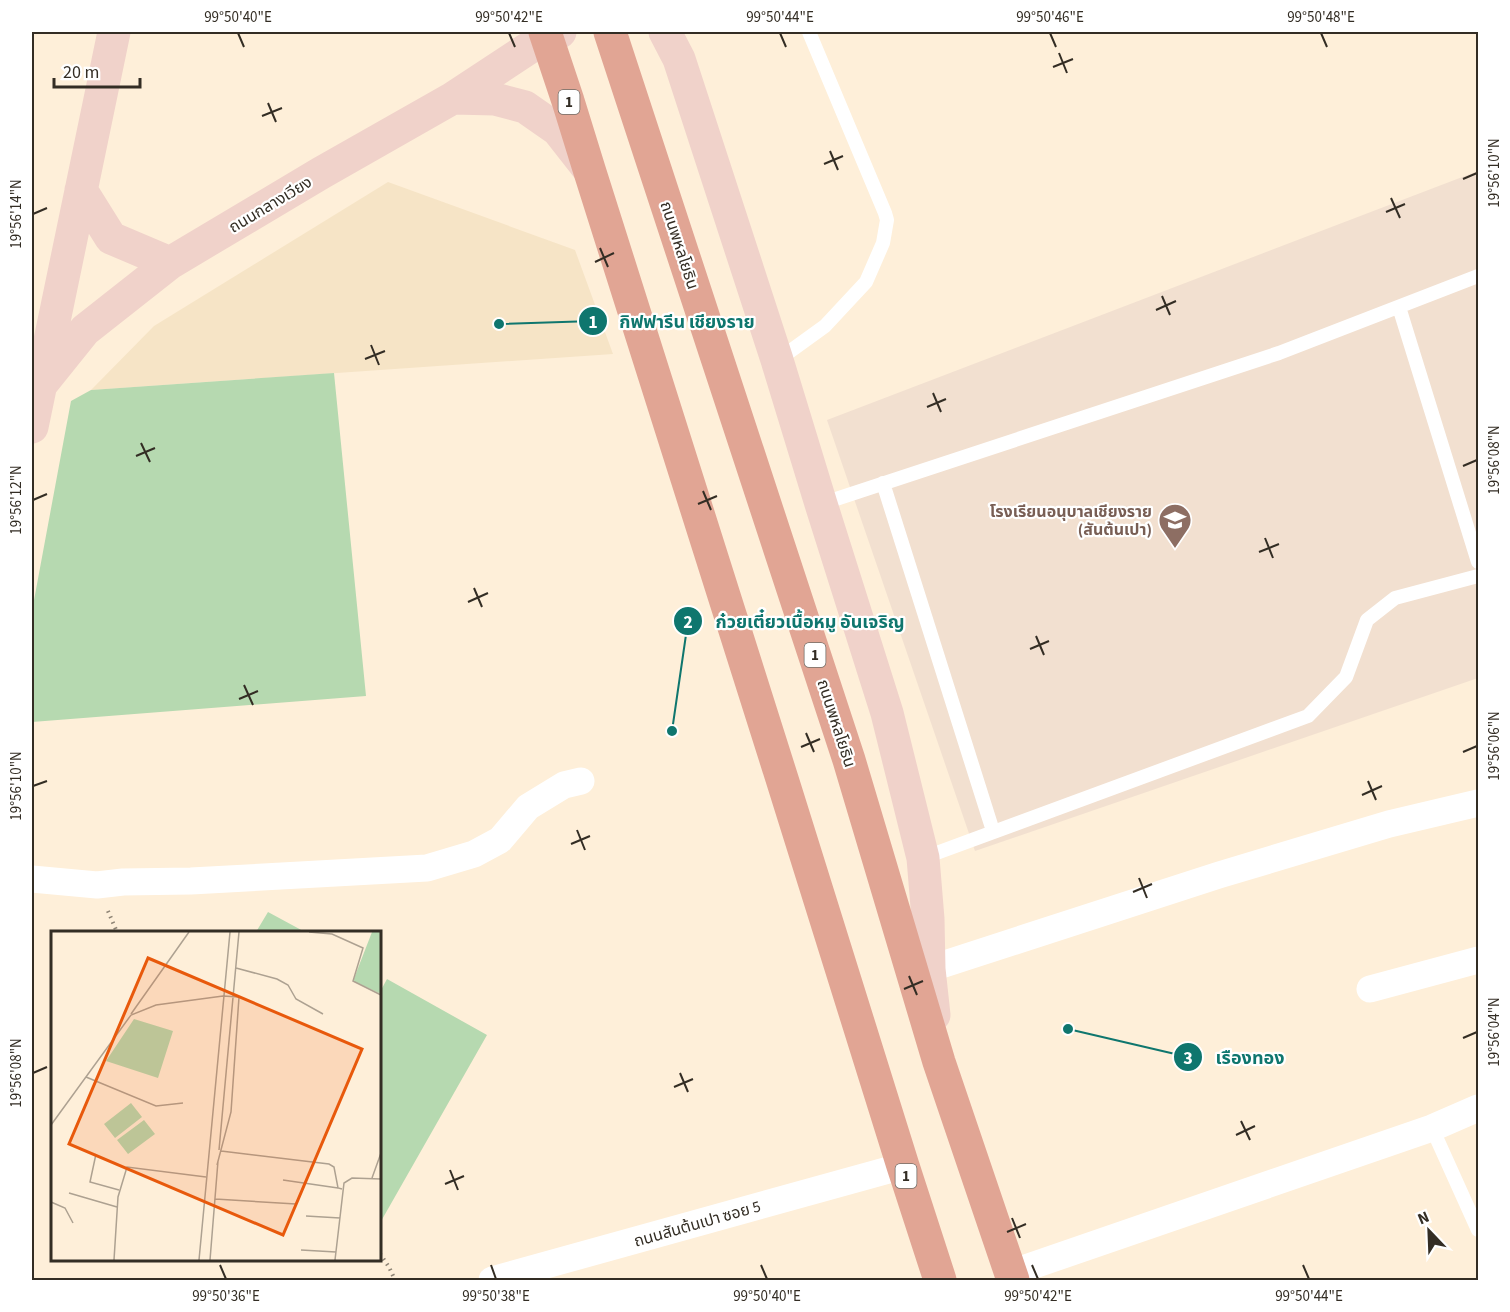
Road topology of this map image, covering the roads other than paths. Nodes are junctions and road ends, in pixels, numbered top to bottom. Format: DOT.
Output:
graph roads {
  1 [pos="114,32"];
  2 [pos="508,32"];
  3 [pos="610,32"];
  4 [pos="665,32"];
  5 [pos="809,32"];
  6 [pos="551,33"];
  7 [pos="453,98"];
  8 [pos="589,169"];
  9 [pos="81,190"];
  10 [pos="170,263"];
  11 [pos="1479,276"];
  12 [pos="1399,307"];
  13 [pos="777,360"];
  14 [pos="40,386"];
  15 [pos="32,427"];
  16 [pos="883,483"];
  17 [pos="820,504"];
  18 [pos="1479,562"];
  19 [pos="1479,576"];
  20 [pos="581,781"];
  21 [pos="1479,803"];
  22 [pos="993,831"];
  23 [pos="923,858"];
  24 [pos="32,879"];
  25 [pos="1479,960"];
  26 [pos="929,969"];
  27 [pos="1370,990"];
  28 [pos="939,1062"];
  29 [pos="1479,1108"];
  30 [pos="1432,1128"];
  31 [pos="903,1167"];
  32 [pos="1479,1230"];
  33 [pos="1012,1277"];
  34 [pos="492,1280"];
  35 [pos="940,1281"];
  1 -- 9 [label="main road"];
  2 -- 7 [label="main road"];
  3 -- 28 [label="main road, ถนนพหลโยธิน / 1"];
  4 -- 13 [label="main road"];
  5 -- 13 [label="lane"];
  6 -- 7 [label="main road, ถนนกลางเวียง"];
  6 -- 8 [label="main road, 1"];
  7 -- 8 [label="main road"];
  7 -- 10 [label="main road, ถนนกลางเวียง"];
  8 -- 31 [label="main road, 1"];
  9 -- 10 [label="main road"];
  9 -- 14 [label="main road"];
  10 -- 14 [label="main road, ถนนกลางเวียง"];
  11 -- 12 [label="lane"];
  12 -- 16 [label="lane"];
  12 -- 18 [label="lane"];
  13 -- 17 [label="main road"];
  14 -- 15 [label="main road, ถนนกลางเวียง"];
  16 -- 17 [label="lane"];
  16 -- 22 [label="lane"];
  17 -- 23 [label="main road"];
  19 -- 22 [label="lane"];
  20 -- 24 [label="street"];
  21 -- 26 [label="street"];
  22 -- 23 [label="lane"];
  23 -- 26 [label="main road"];
  25 -- 27 [label="street"];
  26 -- 28 [label="main road"];
  28 -- 33 [label="main road, ถนนพหลโยธิน / 1"];
  29 -- 30 [label="street"];
  30 -- 32 [label="lane"];
  30 -- 33 [label="street"];
  31 -- 34 [label="street, ถนนสันต้นเปา ซอย 5"];
  31 -- 35 [label="main road, 1"];
}
